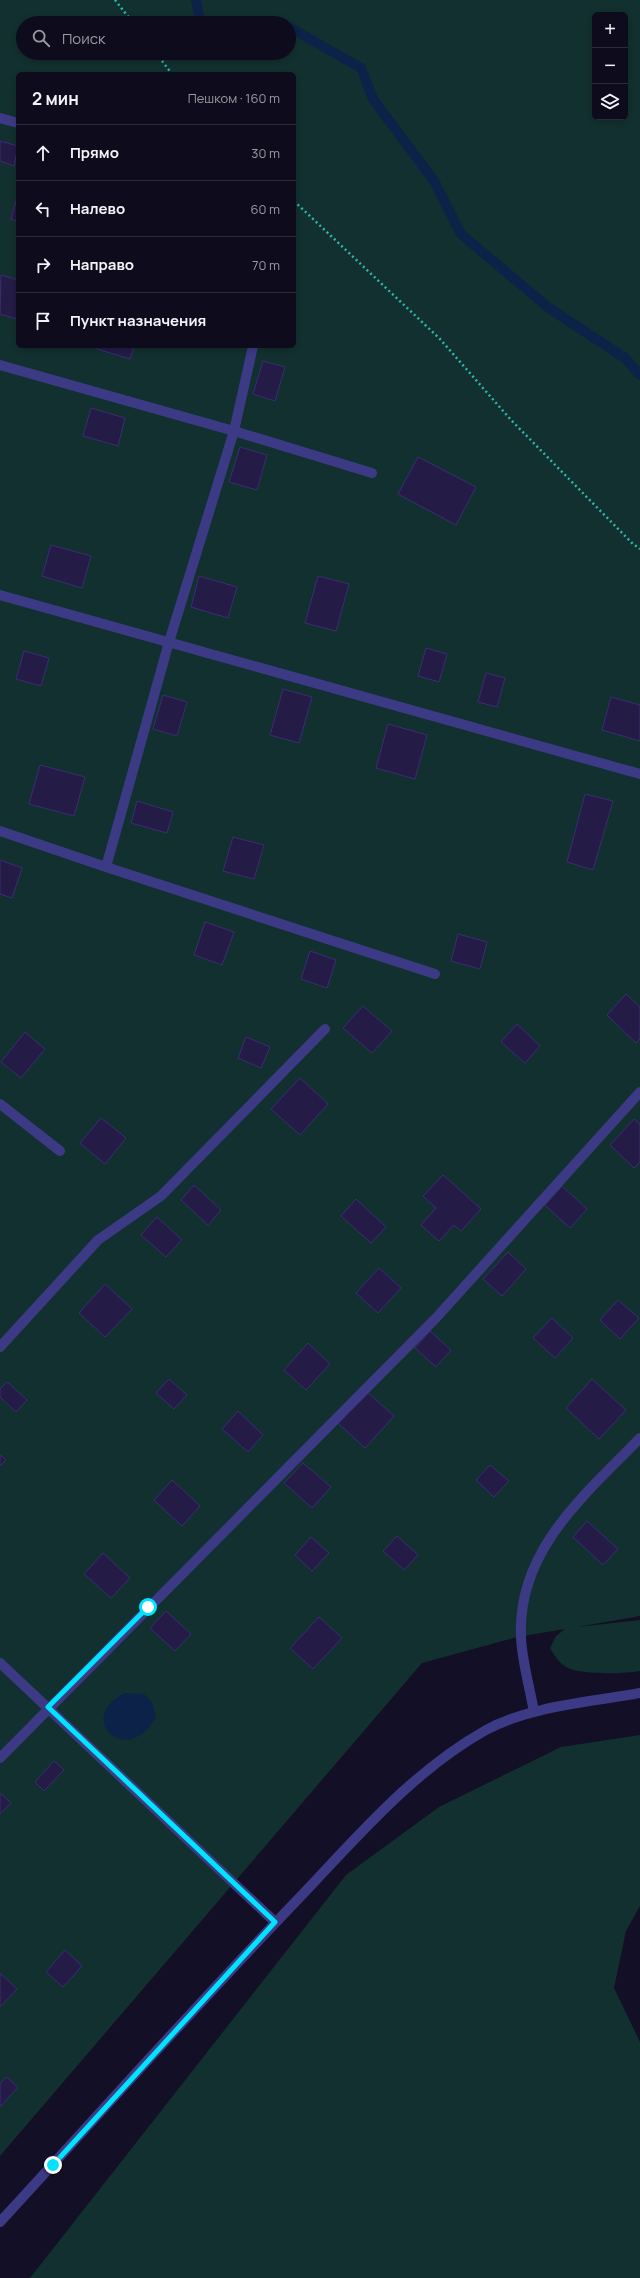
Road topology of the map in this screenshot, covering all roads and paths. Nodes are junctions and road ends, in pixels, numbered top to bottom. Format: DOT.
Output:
graph roads {
  1 [pos="115,0"];
  2 [pos="128,16"];
  3 [pos="161,60"];
  4 [pos="170,72"];
  5 [pos="0,118"];
  6 [pos="16,122"];
  7 [pos="296,203"];
  8 [pos="253,348"];
  9 [pos="0,365"];
  10 [pos="234,431"];
  11 [pos="372,472"];
  12 [pos="640,549"];
  13 [pos="0,595"];
  14 [pos="169,642"];
  15 [pos="640,774"];
  16 [pos="0,831"];
  17 [pos="106,867"];
  18 [pos="435,974"];
  19 [pos="325,1028"];
  20 [pos="640,1092"];
  21 [pos="0,1104"];
  22 [pos="60,1151"];
  23 [pos="0,1347"];
  24 [pos="640,1438"];
  25 [pos="0,1663"];
  26 [pos="640,1693"];
  27 [pos="48,1707"];
  28 [pos="534,1712"];
  29 [pos="0,1758"];
  30 [pos="275,1922"];
  31 [pos="0,2222"];
  1 -- 2 [label="path"];
  3 -- 4 [label="path"];
  5 -- 6 [label="street"];
  7 -- 12 [label="path"];
  8 -- 10 [label="street"];
  9 -- 10 [label="street"];
  10 -- 11 [label="street"];
  10 -- 14 [label="street"];
  13 -- 14 [label="street"];
  14 -- 15 [label="street"];
  14 -- 17 [label="street"];
  16 -- 17 [label="street"];
  17 -- 18 [label="street"];
  19 -- 23 [label="street"];
  20 -- 27 [label="street"];
  21 -- 22 [label="street"];
  24 -- 28 [label="street"];
  25 -- 27 [label="street"];
  26 -- 28 [label="street"];
  27 -- 29 [label="street"];
  27 -- 30 [label="street"];
  28 -- 30 [label="street"];
  30 -- 31 [label="street"];
}
